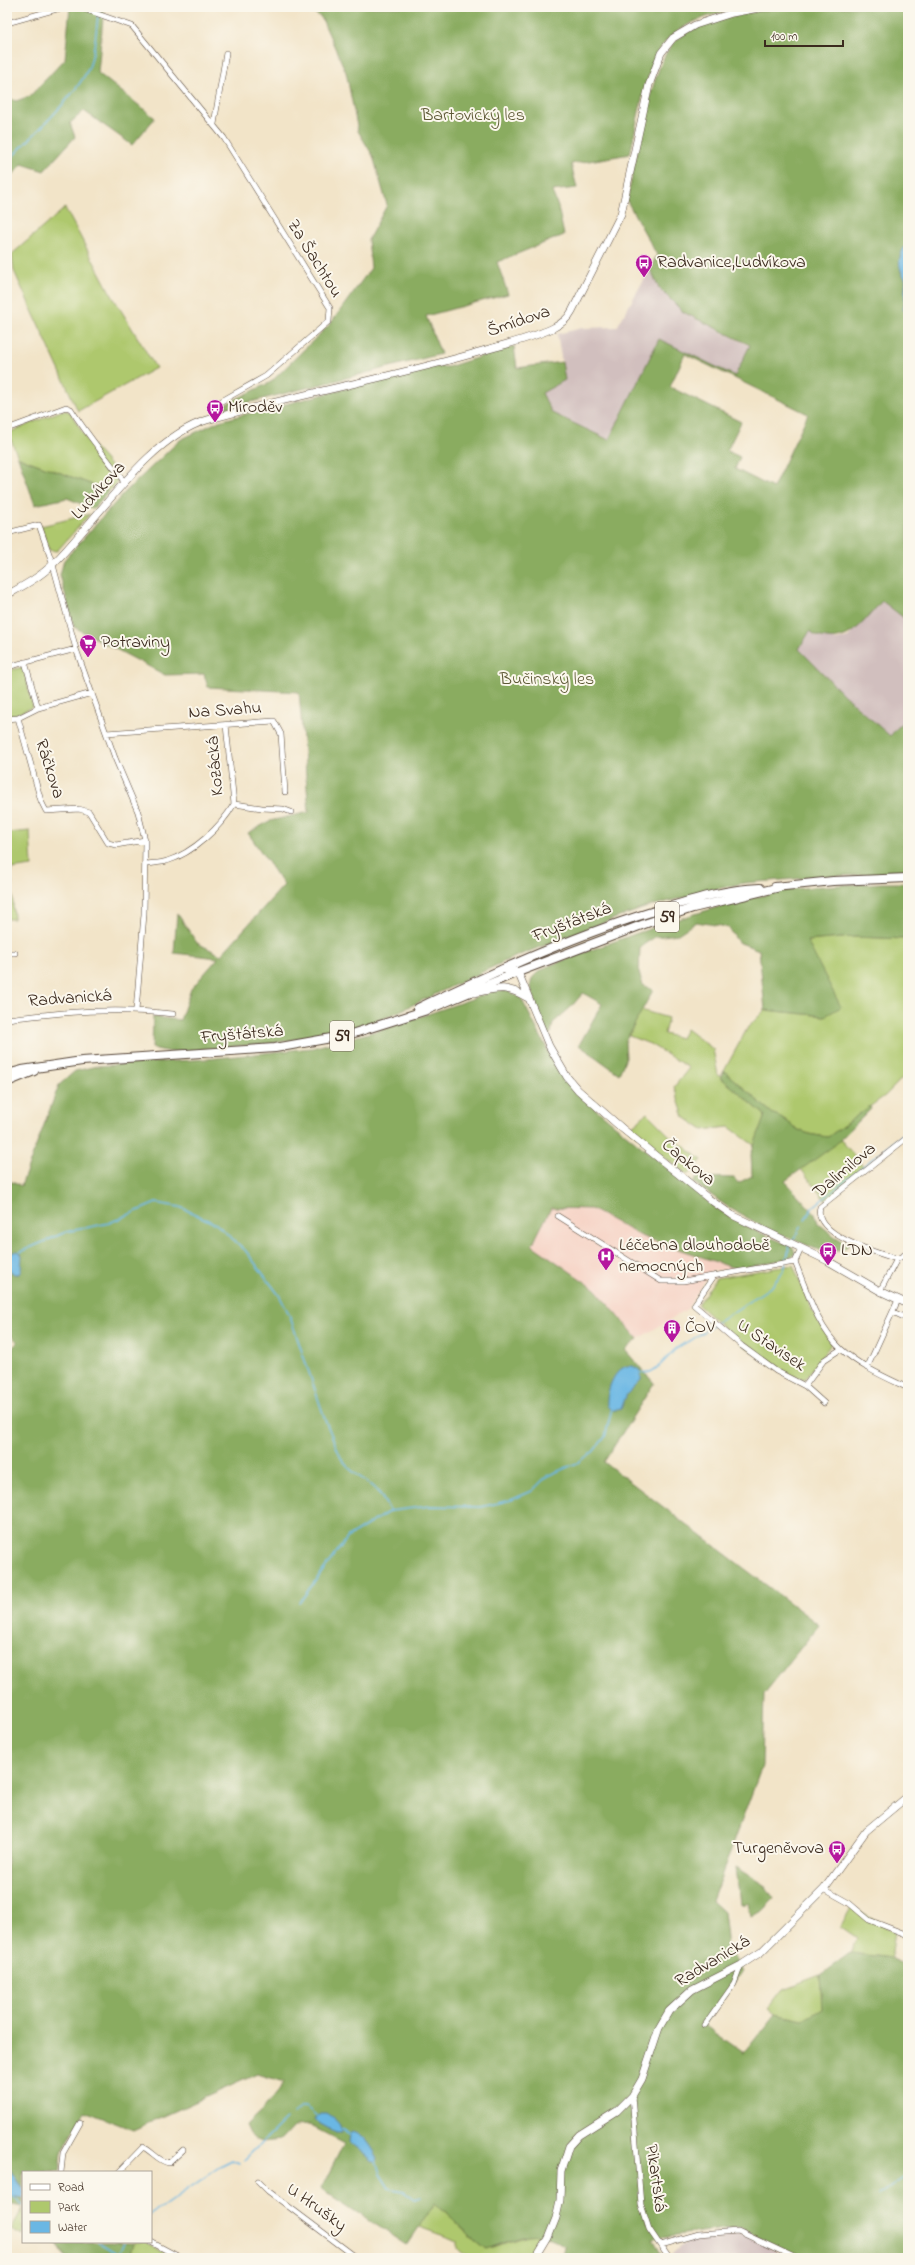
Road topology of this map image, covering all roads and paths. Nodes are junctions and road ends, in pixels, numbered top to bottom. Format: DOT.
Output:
graph roads {
  1 [pos="64,7"];
  2 [pos="78,7"];
  3 [pos="764,7"];
  4 [pos="7,23"];
  5 [pos="226,53"];
  6 [pos="214,124"];
  7 [pos="218,417"];
  8 [pos="7,429"];
  9 [pos="125,483"];
  10 [pos="7,533"];
  11 [pos="53,565"];
  12 [pos="7,595"];
  13 [pos="76,649"];
  14 [pos="25,662"];
  15 [pos="7,667"];
  16 [pos="92,693"];
  17 [pos="38,708"];
  18 [pos="18,718"];
  19 [pos="7,719"];
  20 [pos="226,725"];
  21 [pos="106,732"];
  22 [pos="285,792"];
  23 [pos="234,804"];
  24 [pos="291,812"];
  25 [pos="145,840"];
  26 [pos="146,864"];
  27 [pos="908,878"];
  28 [pos="780,887"];
  29 [pos="7,953"];
  30 [pos="15,953"];
  31 [pos="535,954"];
  32 [pos="500,969"];
  33 [pos="518,972"];
  34 [pos="466,994"];
  35 [pos="528,998"];
  36 [pos="136,1011"];
  37 [pos="173,1014"];
  38 [pos="7,1020"];
  39 [pos="386,1023"];
  40 [pos="44,1067"];
  41 [pos="7,1074"];
  42 [pos="7,1082"];
  43 [pos="908,1138"];
  44 [pos="558,1216"];
  45 [pos="801,1248"];
  46 [pos="908,1253"];
  47 [pos="897,1259"];
  48 [pos="796,1262"];
  49 [pos="714,1276"];
  50 [pos="880,1291"];
  51 [pos="898,1300"];
  52 [pos="908,1304"];
  53 [pos="893,1312"];
  54 [pos="908,1319"];
  55 [pos="841,1349"];
  56 [pos="866,1368"];
  57 [pos="805,1386"];
  58 [pos="908,1388"];
  59 [pos="824,1403"];
  60 [pos="908,1796"];
  61 [pos="824,1889"];
  62 [pos="908,1935"];
  63 [pos="741,1965"];
  64 [pos="705,2025"];
  65 [pos="632,2096"];
  66 [pos="80,2123"];
  67 [pos="183,2150"];
  68 [pos="61,2171"];
  69 [pos="120,2171"];
  70 [pos="258,2181"];
  71 [pos="152,2243"];
  72 [pos="660,2244"];
  73 [pos="180,2258"];
  74 [pos="357,2258"];
  75 [pos="536,2258"];
  76 [pos="669,2258"];
  77 [pos="796,2258"];
  1 -- 4 [label="street"];
  2 -- 6 [label="street, Za Šachtou"];
  3 -- 7 [label="street, Šmídova"];
  5 -- 6 [label="street"];
  6 -- 7 [label="street, Za Šachtou"];
  7 -- 9 [label="street, Ludvíkova"];
  8 -- 9 [label="street"];
  9 -- 11 [label="street, Ludvíkova"];
  10 -- 11 [label="street"];
  11 -- 12 [label="street, Ludvíkova"];
  11 -- 13 [label="street"];
  13 -- 14 [label="street"];
  13 -- 16 [label="street"];
  14 -- 15 [label="street"];
  14 -- 17 [label="street"];
  16 -- 17 [label="street"];
  16 -- 21 [label="street"];
  17 -- 18 [label="street"];
  18 -- 19 [label="street"];
  18 -- 25 [label="street, Ráčkova"];
  20 -- 21 [label="street, Na Svahu"];
  20 -- 22 [label="street, Na Svahu"];
  20 -- 23 [label="street, Kozácká"];
  21 -- 25 [label="street"];
  23 -- 24 [label="street, Kozácká"];
  23 -- 26 [label="street, Kozácká"];
  25 -- 26 [label="street"];
  26 -- 36 [label="street"];
  27 -- 28 [label="main road, Fryštátská / 59"];
  28 -- 31 [label="main road, Fryštátská / 59"];
  28 -- 33 [label="main road, Fryštátská / 59"];
  29 -- 30 [label="street"];
  31 -- 32 [label="main road, Fryštátská / 59"];
  31 -- 33 [label="street"];
  32 -- 33 [label="street"];
  32 -- 39 [label="main road, Fryštátská / 59"];
  33 -- 34 [label="main road, Fryštátská / 59"];
  33 -- 35 [label="street, Čapkova"];
  34 -- 35 [label="street"];
  34 -- 39 [label="main road, Fryštátská / 59"];
  35 -- 45 [label="street, Čapkova"];
  36 -- 37 [label="street"];
  36 -- 38 [label="street, Radvanická"];
  39 -- 40 [label="main road, Fryštátská / 59"];
  40 -- 41 [label="main road, 59"];
  40 -- 42 [label="main road, 59"];
  43 -- 47 [label="street, Dalimilova"];
  44 -- 49 [label="street"];
  45 -- 48 [label="street"];
  45 -- 50 [label="street, Čapkova"];
  46 -- 47 [label="street"];
  47 -- 50 [label="street"];
  48 -- 49 [label="street"];
  48 -- 55 [label="street"];
  49 -- 57 [label="street, U Stavisek"];
  50 -- 51 [label="street, Čapkova"];
  51 -- 52 [label="street, Čapkova"];
  51 -- 53 [label="street"];
  53 -- 54 [label="street"];
  53 -- 56 [label="street"];
  55 -- 56 [label="street"];
  55 -- 57 [label="street, U Stavisek"];
  56 -- 58 [label="street"];
  57 -- 59 [label="street, U Stavisek"];
  60 -- 61 [label="street, Radvanická"];
  61 -- 62 [label="street"];
  61 -- 63 [label="street, Radvanická"];
  63 -- 64 [label="street"];
  63 -- 65 [label="street, Radvanická"];
  65 -- 72 [label="street, Pikartská"];
  65 -- 75 [label="street, Radvanická"];
  66 -- 68 [label="street"];
  67 -- 69 [label="street"];
  70 -- 74 [label="street, U Hrušky"];
  71 -- 73 [label="street"];
  72 -- 76 [label="street, Pikartská"];
  72 -- 77 [label="street"];
}
